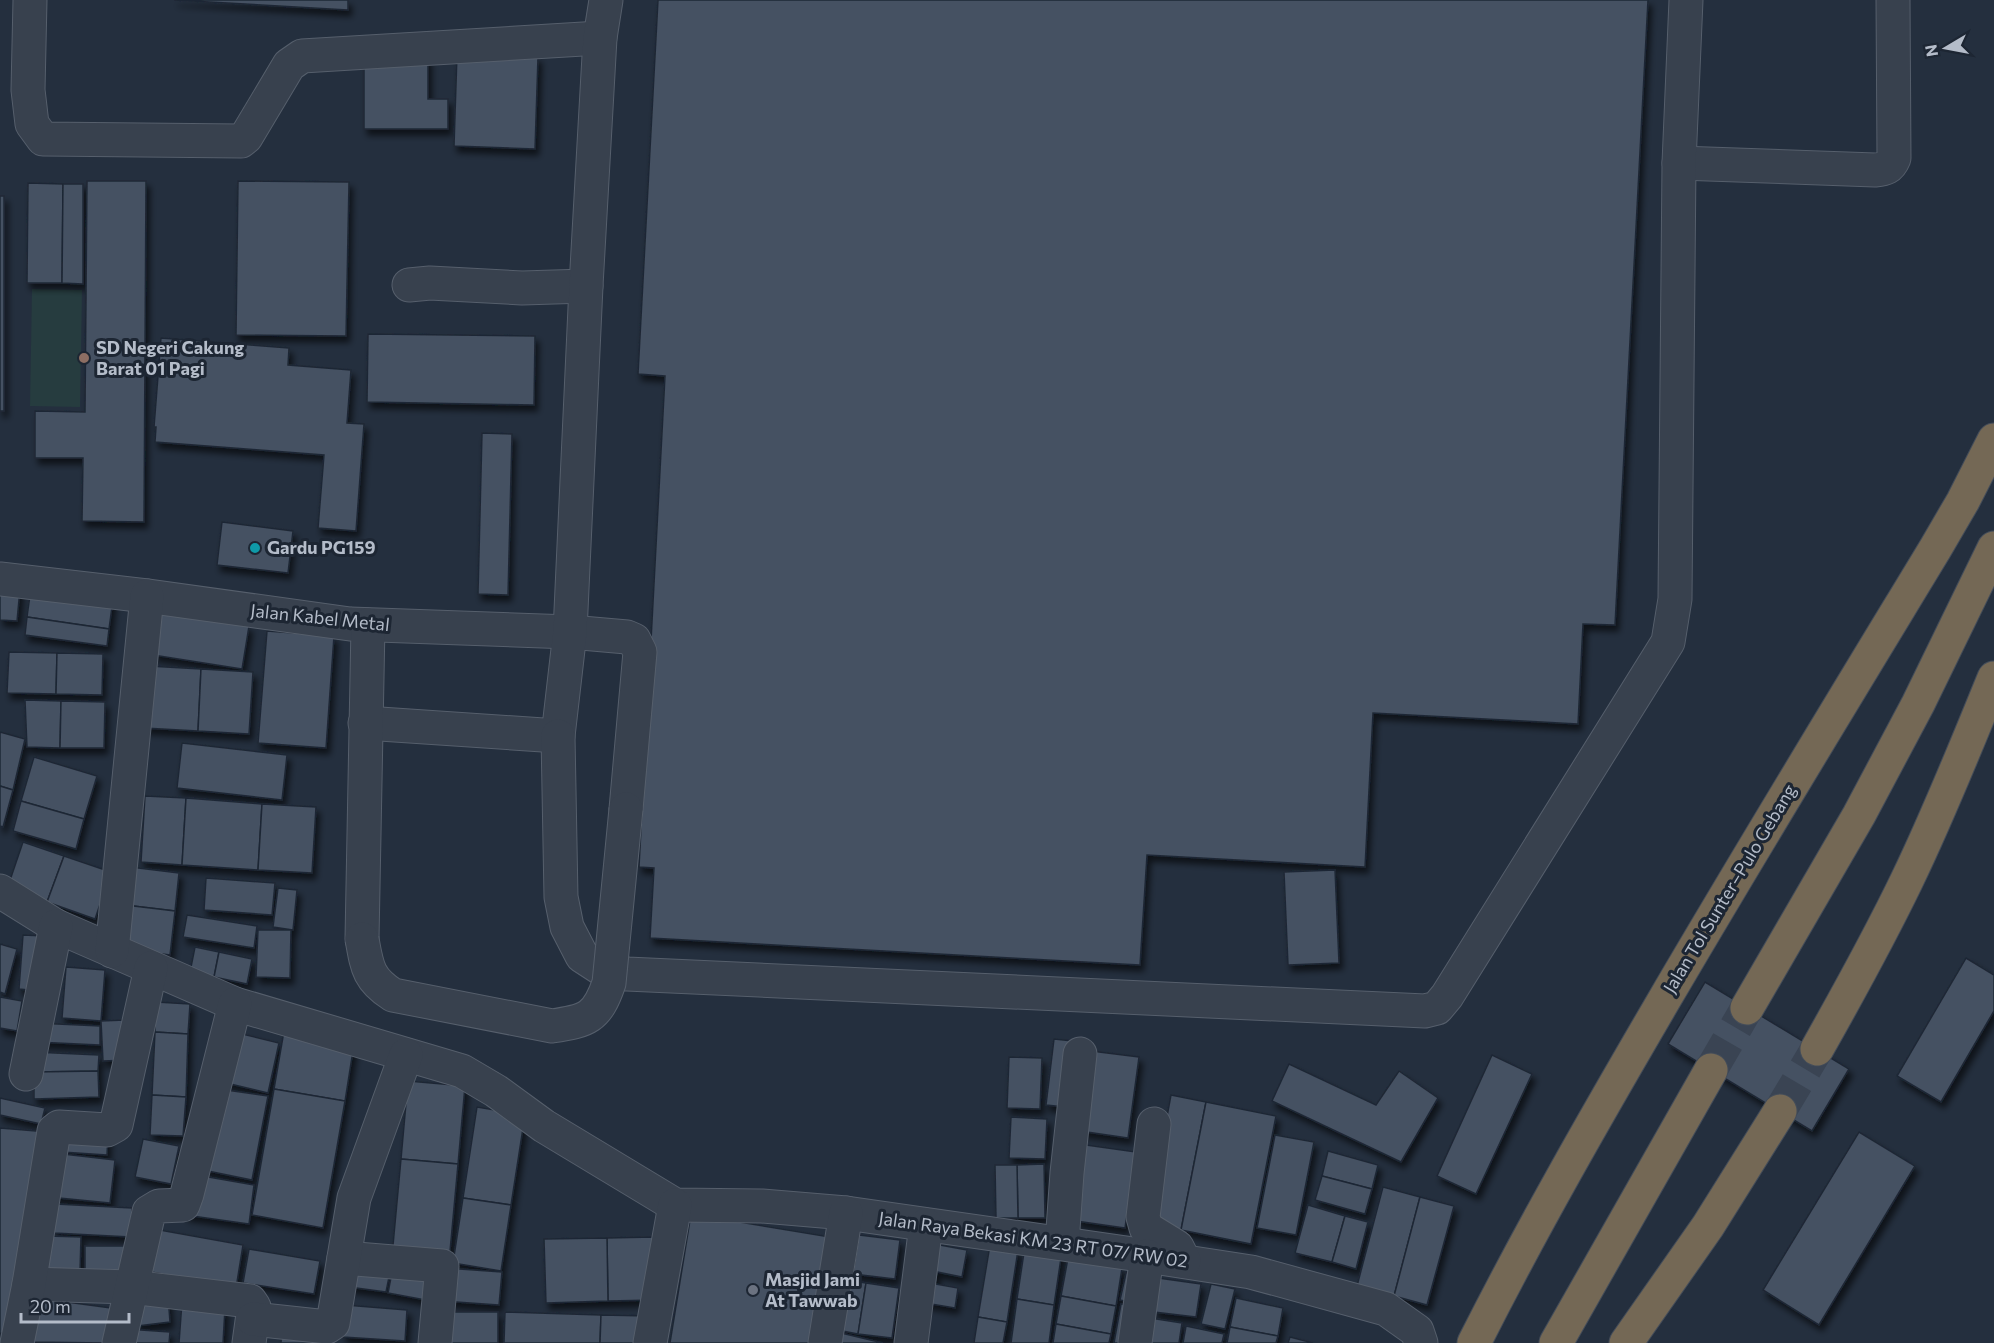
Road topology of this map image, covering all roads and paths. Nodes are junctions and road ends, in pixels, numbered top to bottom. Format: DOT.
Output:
graph roads {
  1 [pos="30,0"];
  2 [pos="606,0"];
  3 [pos="1686,0"];
  4 [pos="1893,0"];
  5 [pos="600,39"];
  6 [pos="1679,163"];
  7 [pos="409,285"];
  8 [pos="586,286"];
  9 [pos="1994,440"];
  10 [pos="1994,548"];
  11 [pos="0,579"];
  12 [pos="147,596"];
  13 [pos="368,626"];
  14 [pos="570,632"];
  15 [pos="1994,678"];
  16 [pos="365,723"];
  17 [pos="558,736"];
  18 [pos="0,891"];
  19 [pos="56,926"];
  20 [pos="112,951"];
  21 [pos="151,968"];
  22 [pos="235,1004"];
  23 [pos="1747,1008"];
  24 [pos="1817,1049"];
  25 [pos="1080,1054"];
  26 [pos="406,1055"];
  27 [pos="1711,1070"];
  28 [pos="26,1074"];
  29 [pos="1780,1111"];
  30 [pos="1154,1124"];
  31 [pos="675,1205"];
  32 [pos="846,1213"];
  33 [pos="926,1225"];
  34 [pos="1062,1243"];
  35 [pos="1147,1256"];
  36 [pos="344,1258"];
  37 [pos="1184,1261"];
  38 [pos="29,1284"];
  39 [pos="131,1287"];
  40 [pos="251,1331"];
  41 [pos="17,1343"];
  42 [pos="119,1343"];
  43 [pos="435,1343"];
  44 [pos="650,1343"];
  45 [pos="825,1343"];
  46 [pos="911,1343"];
  47 [pos="1135,1343"];
  48 [pos="1421,1343"];
  49 [pos="1474,1343"];
  50 [pos="1556,1343"];
  51 [pos="1626,1343"];
  1 -- 5 [label="street"];
  2 -- 5 [label="street"];
  3 -- 6 [label="street"];
  4 -- 6 [label="street"];
  5 -- 8 [label="street"];
  6 -- 17 [label="street"];
  7 -- 8 [label="street"];
  8 -- 14 [label="street"];
  9 -- 49 [label="highway, Jalan Tol Sunter–Pulo Gebang"];
  10 -- 23 [label="highway"];
  11 -- 12 [label="street, Jalan Kabel Metal"];
  12 -- 13 [label="street, Jalan Kabel Metal"];
  12 -- 20 [label="street"];
  13 -- 14 [label="street, Jalan Kabel Metal"];
  13 -- 16 [label="street"];
  14 -- 16 [label="street, Jalan Kabel Metal, bridge"];
  14 -- 17 [label="street"];
  15 -- 24 [label="highway"];
  16 -- 17 [label="street"];
  18 -- 19 [label="street"];
  19 -- 20 [label="street"];
  19 -- 28 [label="street"];
  20 -- 21 [label="street"];
  21 -- 22 [label="street"];
  21 -- 38 [label="street"];
  22 -- 26 [label="street"];
  22 -- 39 [label="street"];
  25 -- 34 [label="street"];
  26 -- 31 [label="street"];
  26 -- 36 [label="street"];
  27 -- 50 [label="highway"];
  29 -- 51 [label="highway"];
  30 -- 37 [label="street"];
  31 -- 32 [label="street, Jalan Raya Bekasi KM 23 RT 07/ RW 02"];
  31 -- 44 [label="street"];
  32 -- 33 [label="street, Jalan Raya Bekasi KM 23 RT 07/ RW 02"];
  32 -- 45 [label="street"];
  33 -- 34 [label="street, Jalan Raya Bekasi KM 23 RT 07/ RW 02"];
  33 -- 46 [label="street"];
  34 -- 35 [label="street, Jalan Raya Bekasi KM 23 RT 07/ RW 02"];
  35 -- 37 [label="street, Jalan Raya Bekasi KM 23 RT 07/ RW 02"];
  35 -- 47 [label="street"];
  36 -- 40 [label="street"];
  36 -- 43 [label="street"];
  37 -- 48 [label="street, Jalan Raya Bekasi KM 23 RT 07/ RW 02"];
  38 -- 39 [label="street"];
  38 -- 41 [label="street"];
  39 -- 40 [label="street"];
  39 -- 42 [label="street"];
}
